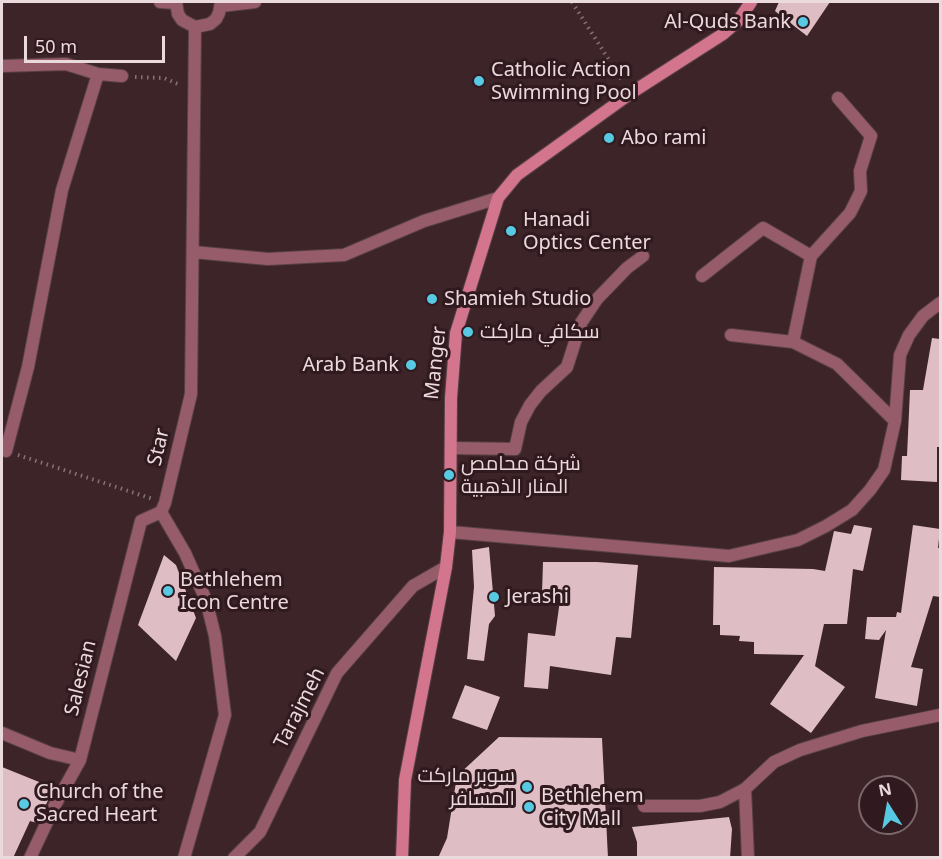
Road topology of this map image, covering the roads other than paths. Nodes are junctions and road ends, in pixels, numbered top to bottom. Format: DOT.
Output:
graph roads {
  1 [pos="160,2"];
  2 [pos="176,2"];
  3 [pos="255,2"];
  4 [pos="752,2"];
  5 [pos="221,4"];
  6 [pos="195,27"];
  7 [pos="2,66"];
  8 [pos="98,74"];
  9 [pos="122,76"];
  10 [pos="838,98"];
  11 [pos="498,198"];
  12 [pos="193,252"];
  13 [pos="643,256"];
  14 [pos="811,256"];
  15 [pos="702,276"];
  16 [pos="940,303"];
  17 [pos="731,335"];
  18 [pos="793,342"];
  19 [pos="895,421"];
  20 [pos="451,448"];
  21 [pos="6,451"];
  22 [pos="163,508"];
  23 [pos="450,532"];
  24 [pos="446,567"];
  25 [pos="940,715"];
  26 [pos="2,733"];
  27 [pos="80,760"];
  28 [pos="745,789"];
  29 [pos="644,806"];
  30 [pos="30,858"];
  31 [pos="184,858"];
  32 [pos="234,858"];
  33 [pos="402,858"];
  34 [pos="748,858"];
  1 -- 2 [label="street"];
  2 -- 6 [label="street"];
  3 -- 5 [label="street"];
  4 -- 11 [label="street, Manger"];
  5 -- 6 [label="street"];
  6 -- 12 [label="street, Star"];
  7 -- 8 [label="street"];
  8 -- 9 [label="street"];
  8 -- 21 [label="street"];
  10 -- 14 [label="street"];
  11 -- 12 [label="street"];
  11 -- 20 [label="street, Manger"];
  12 -- 22 [label="street, Star"];
  13 -- 20 [label="street"];
  14 -- 15 [label="street"];
  14 -- 18 [label="street"];
  16 -- 19 [label="street"];
  17 -- 18 [label="street"];
  18 -- 19 [label="street"];
  19 -- 23 [label="street"];
  20 -- 23 [label="street, Manger"];
  22 -- 27 [label="street, Salesian"];
  22 -- 31 [label="street"];
  23 -- 24 [label="street, Manger"];
  24 -- 32 [label="street, Tarajmeh"];
  24 -- 33 [label="street, Manger"];
  25 -- 28 [label="street"];
  26 -- 27 [label="street"];
  27 -- 30 [label="street, Salesian"];
  28 -- 29 [label="street"];
  28 -- 34 [label="street"];
}
